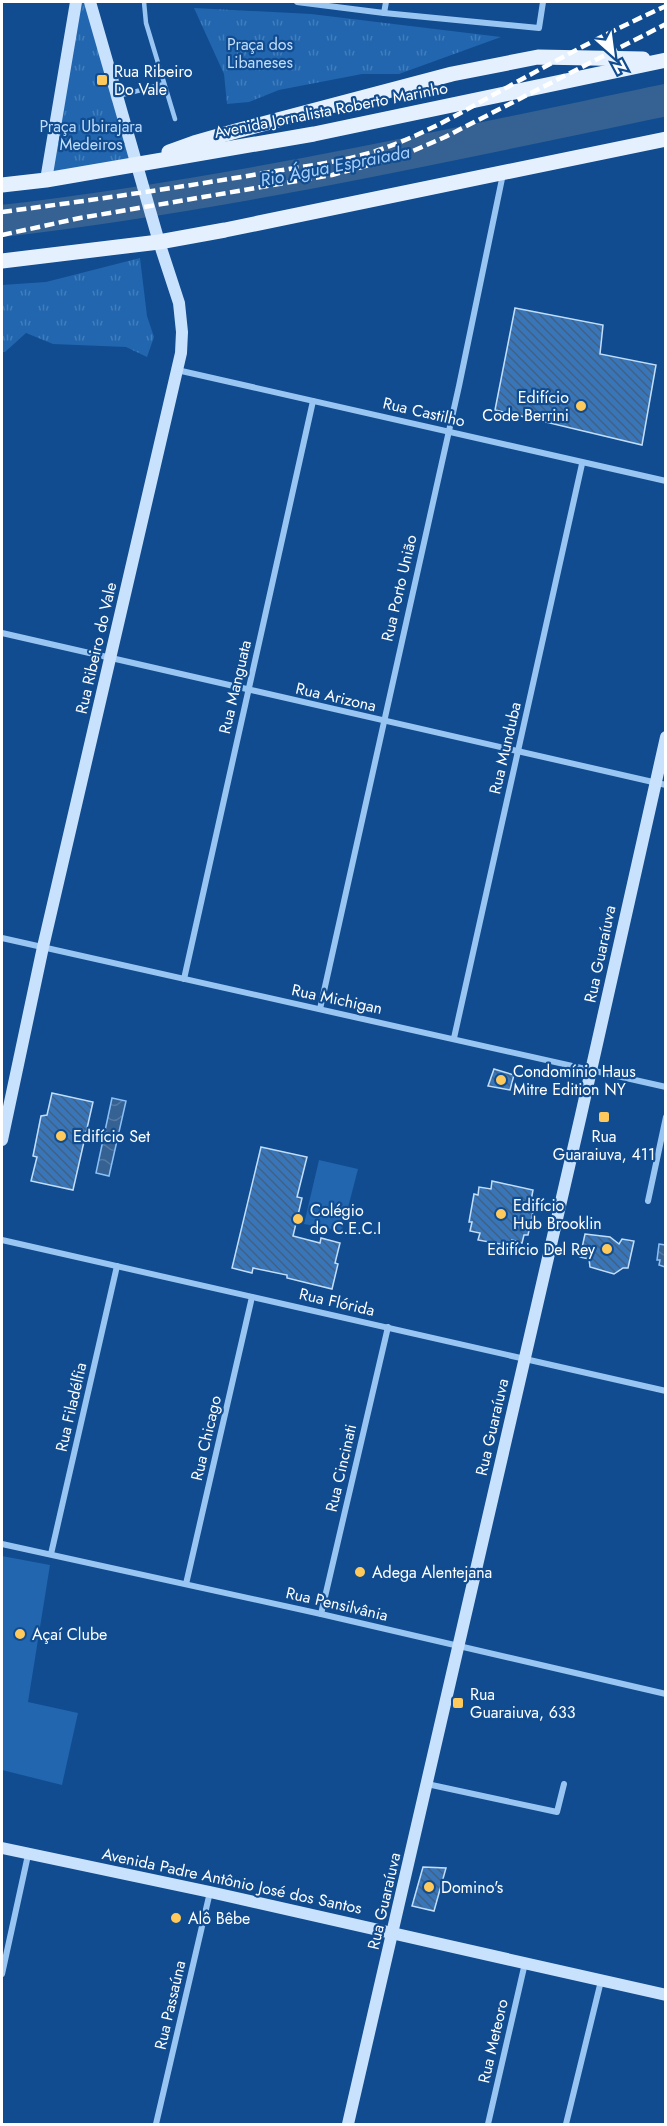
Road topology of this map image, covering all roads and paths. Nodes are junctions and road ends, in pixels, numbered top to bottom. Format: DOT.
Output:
graph roads {
  1 [pos="76,2"];
  2 [pos="90,2"];
  3 [pos="144,2"];
  4 [pos="297,2"];
  5 [pos="386,2"];
  6 [pos="543,2"];
  7 [pos="384,13"];
  8 [pos="666,60"];
  9 [pos="164,84"];
  10 [pos="118,96"];
  11 [pos="175,119"];
  12 [pos="666,139"];
  13 [pos="138,164"];
  14 [pos="503,173"];
  15 [pos="46,180"];
  16 [pos="2,185"];
  17 [pos="159,242"];
  18 [pos="2,261"];
  19 [pos="177,370"];
  20 [pos="313,401"];
  21 [pos="448,431"];
  22 [pos="582,464"];
  23 [pos="666,482"];
  24 [pos="2,633"];
  25 [pos="111,659"];
  26 [pos="247,690"];
  27 [pos="383,721"];
  28 [pos="666,737"];
  29 [pos="518,751"];
  30 [pos="660,783"];
  31 [pos="2,938"];
  32 [pos="43,947"];
  33 [pos="184,979"];
  34 [pos="320,1009"];
  35 [pos="454,1038"];
  36 [pos="591,1069"];
  37 [pos="666,1087"];
  38 [pos="6,1101"];
  39 [pos="666,1117"];
  40 [pos="2,1140"];
  41 [pos="648,1201"];
  42 [pos="2,1240"];
  43 [pos="117,1266"];
  44 [pos="252,1297"];
  45 [pos="388,1327"];
  46 [pos="525,1359"];
  47 [pos="666,1391"];
  48 [pos="2,1544"];
  49 [pos="51,1554"];
  50 [pos="186,1584"];
  51 [pos="321,1614"];
  52 [pos="459,1647"];
  53 [pos="666,1694"];
  54 [pos="427,1784"];
  55 [pos="564,1784"];
  56 [pos="2,1848"];
  57 [pos="28,1855"];
  58 [pos="210,1892"];
  59 [pos="393,1933"];
  60 [pos="525,1963"];
  61 [pos="2,1974"];
  62 [pos="601,1981"];
  63 [pos="666,1995"];
  64 [pos="156,2124"];
  65 [pos="348,2124"];
  66 [pos="488,2124"];
  67 [pos="566,2124"];
  1 -- 15 [label="street"];
  2 -- 10 [label="street, Rua Ribeiro do Vale"];
  3 -- 9 [label="lane"];
  4 -- 7 [label="street"];
  5 -- 7 [label="street"];
  6 -- 7 [label="street"];
  8 -- 13 [label="main road, Avenida Jornalista Roberto Marinho"];
  8 -- 13 [label="main road"];
  9 -- 10 [label="lane"];
  9 -- 11 [label="lane"];
  10 -- 13 [label="street, Rua Ribeiro do Vale"];
  12 -- 14 [label="main road"];
  13 -- 15 [label="main road, Avenida Jornalista Roberto Marinho"];
  13 -- 17 [label="street, Rua Ribeiro do Vale"];
  14 -- 17 [label="main road"];
  14 -- 21 [label="street, Rua Porto União"];
  15 -- 16 [label="main road, Avenida Jornalista Roberto Marinho"];
  17 -- 18 [label="main road"];
  17 -- 19 [label="street, Rua Ribeiro do Vale"];
  19 -- 20 [label="street, Rua Castilho"];
  19 -- 25 [label="street, Rua Ribeiro do Vale"];
  20 -- 21 [label="street, Rua Castilho"];
  20 -- 26 [label="street, Rua Manguata"];
  21 -- 22 [label="street, Rua Castilho"];
  21 -- 27 [label="street, Rua Porto União"];
  22 -- 23 [label="street, Rua Castilho"];
  22 -- 29 [label="street, Rua Munduba"];
  24 -- 25 [label="street, Rua Arizona"];
  25 -- 26 [label="street, Rua Arizona"];
  25 -- 32 [label="street, Rua Ribeiro do Vale"];
  26 -- 27 [label="street, Rua Arizona"];
  26 -- 33 [label="street, Rua Manguata"];
  27 -- 29 [label="street, Rua Arizona"];
  27 -- 34 [label="street, Rua Porto União"];
  28 -- 30 [label="street, Rua Guaraíuva"];
  29 -- 30 [label="street, Rua Arizona"];
  29 -- 35 [label="street, Rua Munduba"];
  30 -- 36 [label="street, Rua Guaraíuva"];
  31 -- 32 [label="street, Rua Michigan"];
  32 -- 33 [label="street, Rua Michigan"];
  32 -- 38 [label="street, Rua Ribeiro do Vale"];
  33 -- 34 [label="street, Rua Michigan"];
  34 -- 35 [label="street, Rua Michigan"];
  35 -- 36 [label="street, Rua Michigan"];
  36 -- 37 [label="street, Rua Michigan"];
  36 -- 46 [label="street, Rua Guaraíuva"];
  38 -- 40 [label="street, Rua Ribeiro do Vale"];
  39 -- 41 [label="street"];
  42 -- 43 [label="street, Rua Flórida"];
  43 -- 44 [label="street, Rua Flórida"];
  43 -- 49 [label="street, Rua Filadélfia"];
  44 -- 45 [label="street, Rua Flórida"];
  44 -- 50 [label="street, Rua Chicago"];
  45 -- 46 [label="street, Rua Flórida"];
  45 -- 51 [label="street, Rua Cincinati"];
  46 -- 47 [label="street, Rua Flórida"];
  46 -- 52 [label="street, Rua Guaraíuva"];
  48 -- 49 [label="street, Rua Pensilvânia"];
  49 -- 50 [label="street, Rua Pensilvânia"];
  50 -- 51 [label="street, Rua Pensilvânia"];
  51 -- 52 [label="street, Rua Pensilvânia"];
  52 -- 53 [label="street, Rua Pensilvânia"];
  52 -- 54 [label="street, Rua Guaraíuva"];
  54 -- 55 [label="street"];
  54 -- 59 [label="street, Rua Guaraíuva"];
  56 -- 57 [label="street, Avenida Padre Antônio José dos Santos"];
  57 -- 58 [label="street, Avenida Padre Antônio José dos Santos"];
  57 -- 61 [label="street"];
  58 -- 59 [label="street, Avenida Padre Antônio José dos Santos"];
  58 -- 64 [label="street, Rua Passaúna"];
  59 -- 60 [label="street, Avenida Padre Antônio José dos Santos"];
  59 -- 65 [label="street, Rua Guaraíuva"];
  60 -- 62 [label="street, Avenida Padre Antônio José dos Santos"];
  60 -- 66 [label="street, Rua Meteoro"];
  62 -- 63 [label="street, Avenida Padre Antônio José dos Santos"];
  62 -- 67 [label="street"];
}
